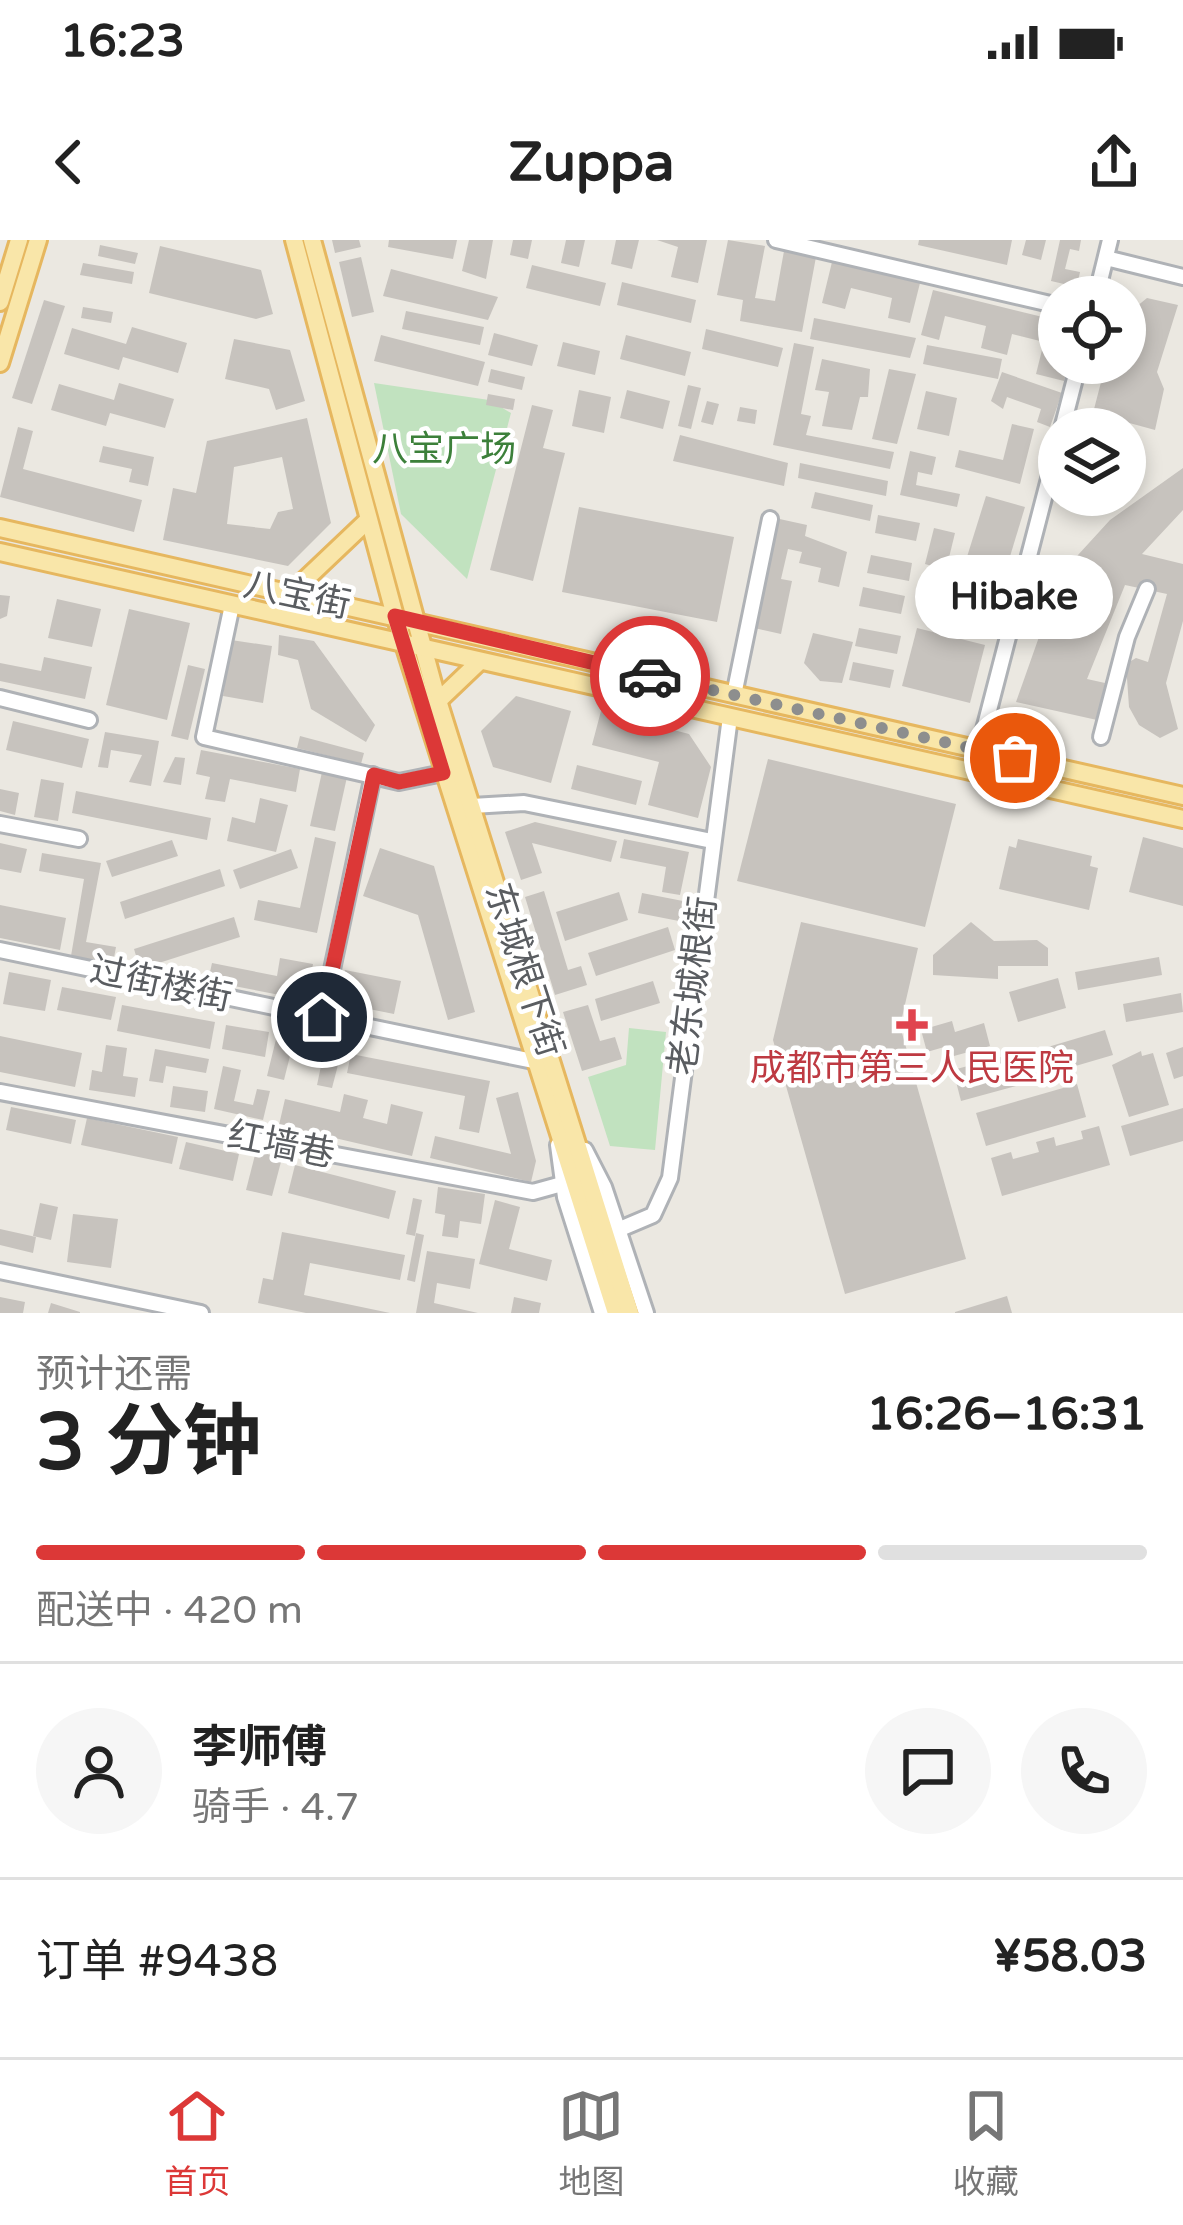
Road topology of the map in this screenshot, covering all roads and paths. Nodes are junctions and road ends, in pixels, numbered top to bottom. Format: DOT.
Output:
graph roads {
  1 [pos="19,240"];
  2 [pos="38,240"];
  3 [pos="284,240"];
  4 [pos="294,240"];
  5 [pos="316,240"];
  6 [pos="776,240"];
  7 [pos="1110,240"];
  8 [pos="1106,258"];
  9 [pos="1101,276"];
  10 [pos="1183,277"];
  11 [pos="318,297"];
  12 [pos="1038,301"];
  13 [pos="0,302"];
  14 [pos="0,364"];
  15 [pos="1039,516"];
  16 [pos="770,519"];
  17 [pos="368,520"];
  18 [pos="0,528"];
  19 [pos="0,552"];
  20 [pos="1147,590"];
  21 [pos="290,594"];
  22 [pos="232,605"];
  23 [pos="395,616"];
  24 [pos="416,621"];
  25 [pos="413,644"];
  26 [pos="479,661"];
  27 [pos="734,694"];
  28 [pos="0,698"];
  29 [pos="438,701"];
  30 [pos="730,717"];
  31 [pos="89,720"];
  32 [pos="1102,737"];
  33 [pos="979,750"];
  34 [pos="973,772"];
  35 [pos="443,773"];
  36 [pos="374,775"];
  37 [pos="1183,796"];
  38 [pos="472,806"];
  39 [pos="1183,819"];
  40 [pos="0,824"];
  41 [pos="79,839"];
  42 [pos="712,841"];
  43 [pos="0,950"];
  44 [pos="322,1017"];
  45 [pos="533,1061"];
  46 [pos="0,1092"];
  47 [pos="565,1131"];
  48 [pos="562,1184"];
  49 [pos="620,1229"];
  50 [pos="0,1271"];
  51 [pos="201,1313"];
  52 [pos="602,1313"];
  53 [pos="616,1313"];
  54 [pos="630,1313"];
  55 [pos="646,1313"];
  1 -- 13 [label="main road"];
  2 -- 14 [label="main road"];
  3 -- 11 [label="main road"];
  4 -- 11 [label="main road"];
  5 -- 11 [label="main road"];
  6 -- 12 [label="street"];
  7 -- 8 [label="street"];
  8 -- 9 [label="street"];
  8 -- 10 [label="street"];
  11 -- 17 [label="main road"];
  11 -- 24 [label="main road, 东城根下街"];
  15 -- 33 [label="street"];
  16 -- 27 [label="street"];
  17 -- 21 [label="main road"];
  17 -- 23 [label="main road"];
  18 -- 21 [label="main road, 八宝街"];
  19 -- 22 [label="main road, 八宝街"];
  20 -- 32 [label="street"];
  21 -- 23 [label="main road, 八宝街"];
  22 -- 25 [label="main road, 八宝街"];
  22 -- 36 [label="street"];
  23 -- 24 [label="main road, 八宝街"];
  23 -- 25 [label="main road"];
  24 -- 25 [label="main road, 东城根下街"];
  24 -- 27 [label="main road, 八宝街"];
  25 -- 26 [label="main road, 八宝街"];
  25 -- 29 [label="main road, 东城根下街"];
  25 -- 35 [label="main road, 东城根下街"];
  26 -- 29 [label="main road"];
  26 -- 30 [label="main road, 八宝街"];
  27 -- 33 [label="main road, 八宝街"];
  28 -- 31 [label="street"];
  29 -- 38 [label="main road, 东城根下街"];
  30 -- 34 [label="main road, 八宝街"];
  30 -- 42 [label="street, 老东城根街"];
  33 -- 34 [label="street"];
  33 -- 37 [label="main road, 八宝街"];
  34 -- 39 [label="main road, 八宝街"];
  35 -- 36 [label="street"];
  35 -- 45 [label="main road, 东城根下街"];
  36 -- 44 [label="street"];
  38 -- 42 [label="street"];
  38 -- 47 [label="main road, 东城根下街"];
  40 -- 41 [label="street"];
  42 -- 49 [label="street, 老东城根街"];
  43 -- 44 [label="street, 过街楼街"];
  44 -- 45 [label="street, 过街楼街"];
  45 -- 47 [label="main road, 东城根下街"];
  46 -- 48 [label="street, 红墙巷"];
  47 -- 48 [label="street, 东城根下街"];
  47 -- 49 [label="street, 东城根下街"];
  47 -- 53 [label="main road"];
  47 -- 54 [label="main road"];
  48 -- 52 [label="street, 东城根下街"];
  49 -- 55 [label="street, 东城根下街"];
  50 -- 51 [label="street"];
}
